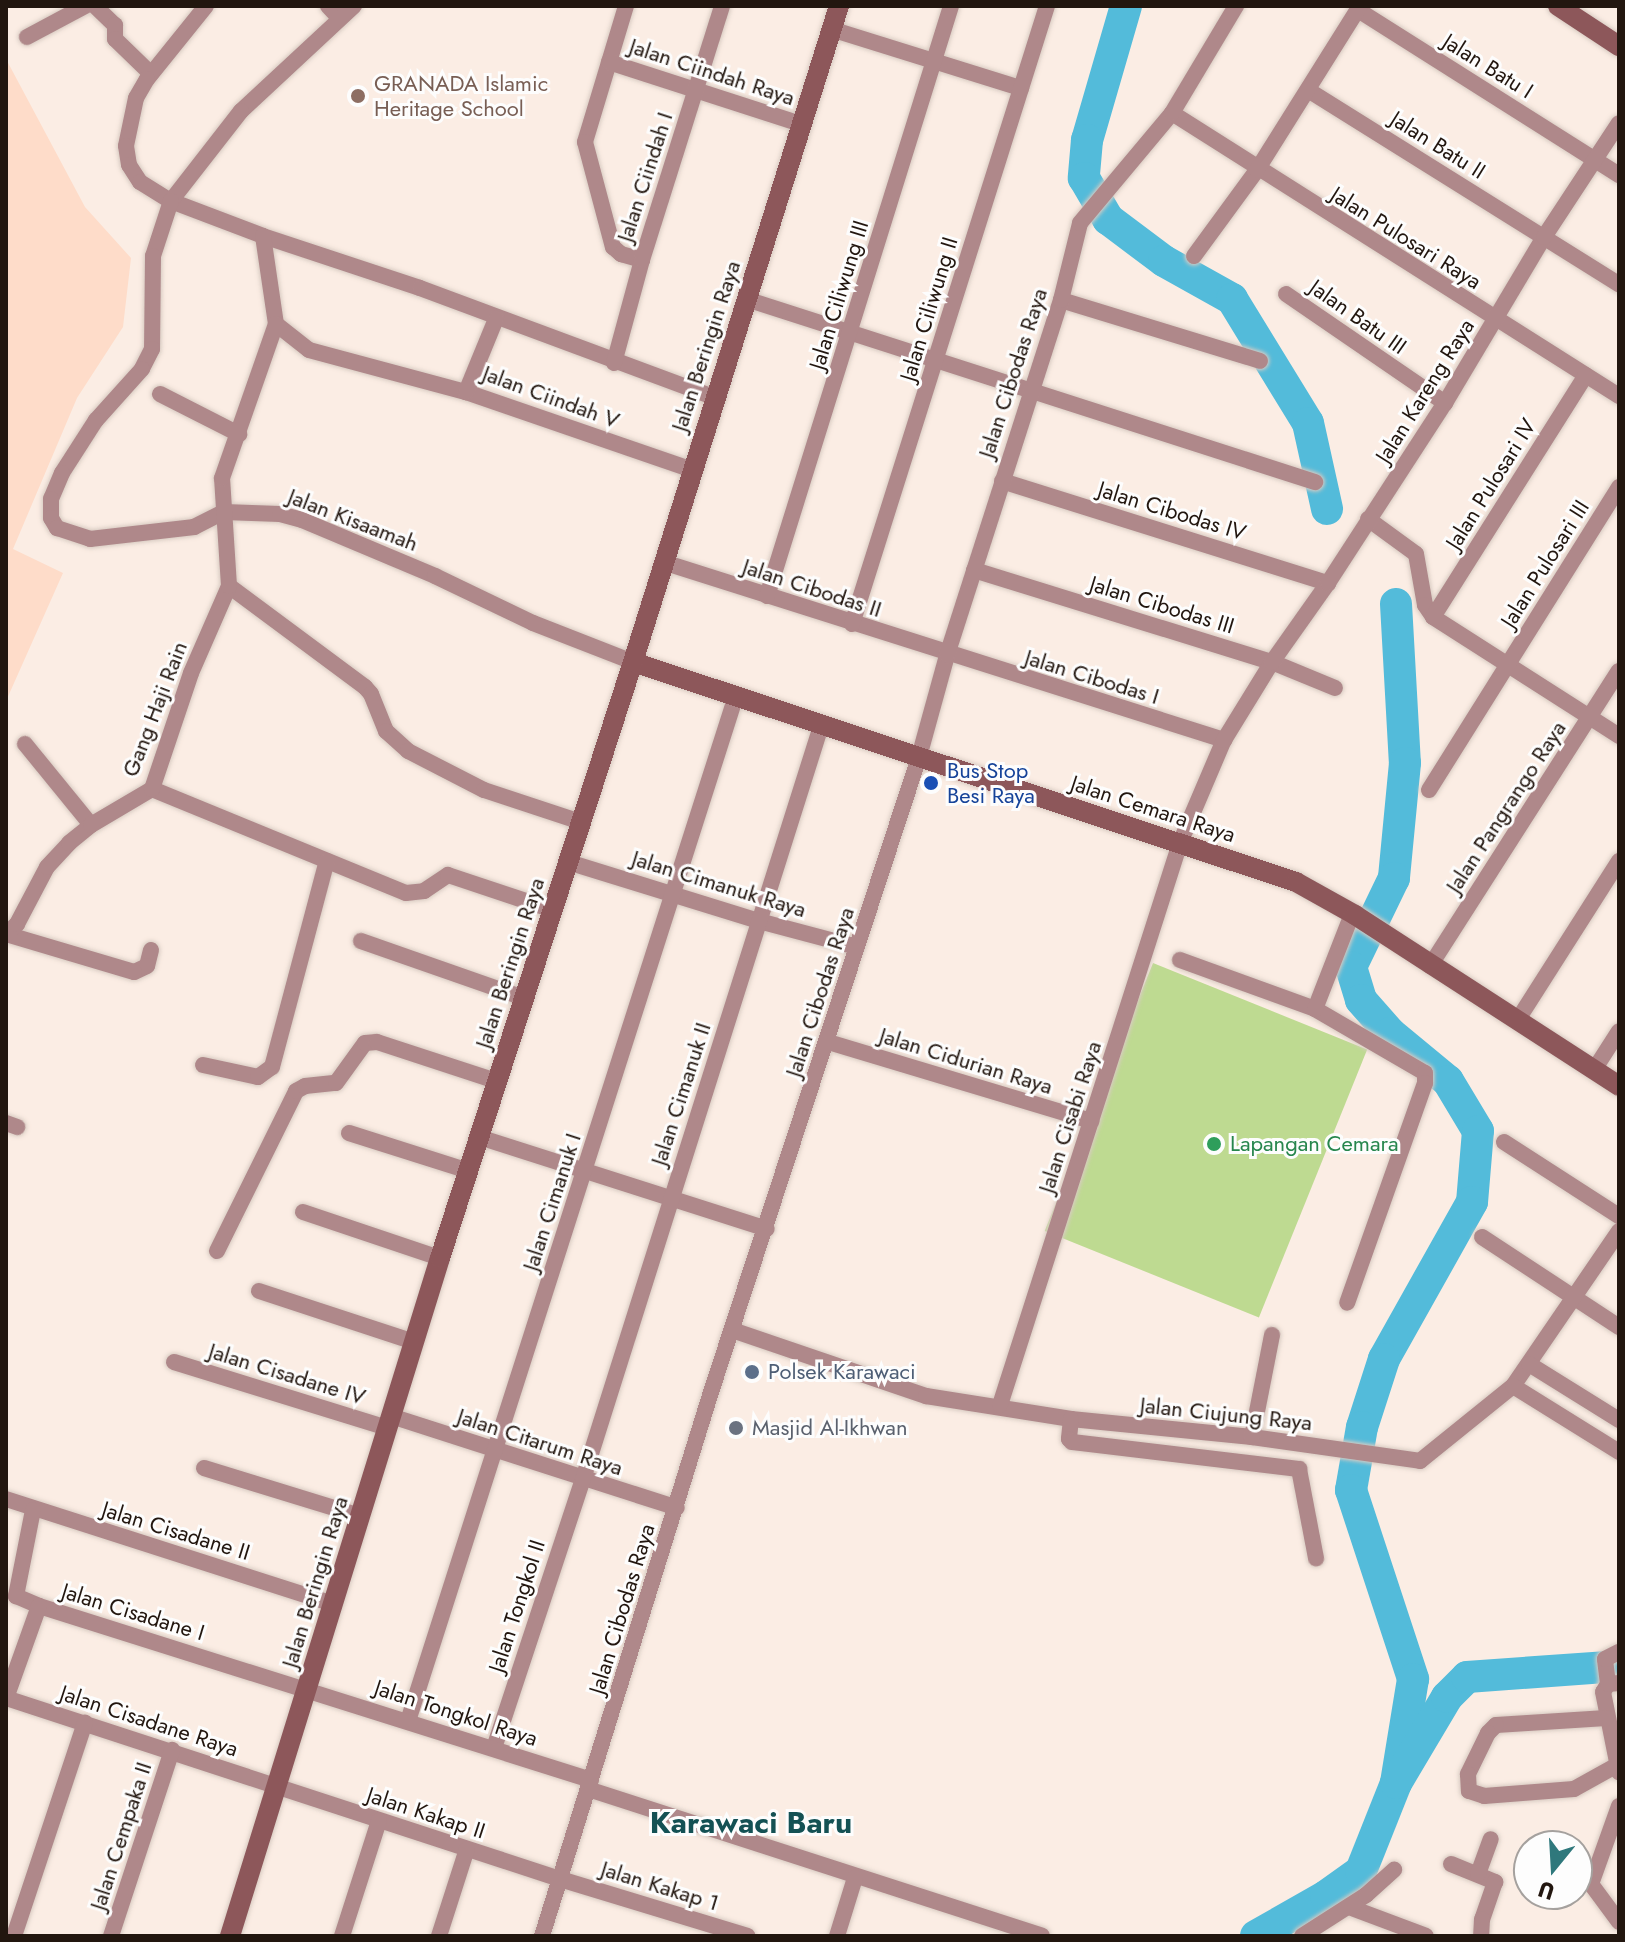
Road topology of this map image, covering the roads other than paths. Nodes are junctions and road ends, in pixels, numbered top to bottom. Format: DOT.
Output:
graph roads {
  1 [pos="85,6"];
  2 [pos="95,6"];
  3 [pos="206,6"];
  4 [pos="354,6"];
  5 [pos="626,6"];
  6 [pos="722,6"];
  7 [pos="839,6"];
  8 [pos="951,6"];
  9 [pos="1047,6"];
  10 [pos="1236,6"];
  11 [pos="1558,6"];
  12 [pos="1359,8"];
  13 [pos="333,12"];
  14 [pos="831,29"];
  15 [pos="27,37"];
  16 [pos="1619,46"];
  17 [pos="933,61"];
  18 [pos="609,62"];
  19 [pos="151,74"];
  20 [pos="1021,88"];
  21 [pos="697,89"];
  22 [pos="1308,90"];
  23 [pos="1172,113"];
  24 [pos="1619,123"];
  25 [pos="801,124"];
  26 [pos="1594,159"];
  27 [pos="1257,170"];
  28 [pos="1619,175"];
  29 [pos="171,201"];
  30 [pos="263,236"];
  31 [pos="1544,237"];
  32 [pos="1194,256"];
  33 [pos="642,260"];
  34 [pos="1619,284"];
  35 [pos="1286,294"];
  36 [pos="746,299"];
  37 [pos="1061,300"];
  38 [pos="496,319"];
  39 [pos="1496,320"];
  40 [pos="276,324"];
  41 [pos="851,333"];
  42 [pos="936,360"];
  43 [pos="1260,361"];
  44 [pos="614,363"];
  45 [pos="1586,375"];
  46 [pos="1031,390"];
  47 [pos="466,392"];
  48 [pos="160,394"];
  49 [pos="1619,396"];
  50 [pos="715,398"];
  51 [pos="1445,403"];
  52 [pos="239,434"];
  53 [pos="692,470"];
  54 [pos="1002,481"];
  55 [pos="1315,482"];
  56 [pos="1619,487"];
  57 [pos="224,512"];
  58 [pos="1371,522"];
  59 [pos="663,562"];
  60 [pos="974,570"];
  61 [pos="1328,583"];
  62 [pos="229,586"];
  63 [pos="767,596"];
  64 [pos="1433,617"];
  65 [pos="852,624"];
  66 [pos="947,655"];
  67 [pos="633,662"];
  68 [pos="1272,662"];
  69 [pos="1508,665"];
  70 [pos="1619,671"];
  71 [pos="1335,688"];
  72 [pos="736,696"];
  73 [pos="1590,717"];
  74 [pos="822,723"];
  75 [pos="1619,736"];
  76 [pos="1224,740"];
  77 [pos="25,744"];
  78 [pos="919,757"];
  79 [pos="152,789"];
  80 [pos="1429,790"];
  81 [pos="581,822"];
  82 [pos="91,825"];
  83 [pos="1180,843"];
  84 [pos="327,861"];
  85 [pos="1619,861"];
  86 [pos="568,862"];
  87 [pos="673,893"];
  88 [pos="553,910"];
  89 [pos="1353,914"];
  90 [pos="759,921"];
  91 [pos="6,934"];
  92 [pos="361,941"];
  93 [pos="857,947"];
  94 [pos="151,950"];
  95 [pos="1180,960"];
  96 [pos="1430,966"];
  97 [pos="524,998"];
  98 [pos="1315,1009"];
  99 [pos="1517,1021"];
  100 [pos="1619,1031"];
  101 [pos="828,1042"];
  102 [pos="203,1065"];
  103 [pos="1594,1070"];
  104 [pos="496,1081"];
  105 [pos="1619,1086"];
  106 [pos="1091,1121"];
  107 [pos="349,1133"];
  108 [pos="479,1137"];
  109 [pos="1504,1142"];
  110 [pos="469,1171"];
  111 [pos="585,1171"];
  112 [pos="671,1198"];
  113 [pos="303,1212"];
  114 [pos="1619,1216"];
  115 [pos="767,1229"];
  116 [pos="1619,1231"];
  117 [pos="1482,1237"];
  118 [pos="217,1251"];
  119 [pos="440,1258"];
  120 [pos="259,1291"];
  121 [pos="1576,1298"];
  122 [pos="1347,1303"];
  123 [pos="1619,1327"];
  124 [pos="732,1330"];
  125 [pos="1272,1335"];
  126 [pos="414,1342"];
  127 [pos="174,1362"];
  128 [pos="1529,1364"];
  129 [pos="1513,1386"];
  130 [pos="1000,1405"];
  131 [pos="1071,1419"];
  132 [pos="1619,1420"];
  133 [pos="389,1422"];
  134 [pos="1252,1437"];
  135 [pos="1299,1444"];
  136 [pos="495,1451"];
  137 [pos="1619,1452"];
  138 [pos="204,1468"];
  139 [pos="1299,1469"];
  140 [pos="583,1479"];
  141 [pos="6,1499"];
  142 [pos="677,1508"];
  143 [pos="33,1510"];
  144 [pos="360,1516"];
  145 [pos="1316,1558"];
  146 [pos="334,1604"];
  147 [pos="39,1606"];
  148 [pos="1611,1671"];
  149 [pos="308,1690"];
  150 [pos="6,1698"];
  151 [pos="1606,1718"];
  152 [pos="408,1721"];
  153 [pos="85,1722"];
  154 [pos="494,1748"];
  155 [pos="172,1750"];
  156 [pos="1618,1766"];
  157 [pos="590,1784"];
  158 [pos="278,1787"];
  159 [pos="1619,1806"];
  160 [pos="379,1821"];
  161 [pos="1491,1839"];
  162 [pos="467,1849"];
  163 [pos="1451,1864"];
  164 [pos="1394,1870"];
  165 [pos="1478,1874"];
  166 [pos="855,1878"];
  167 [pos="560,1879"];
  168 [pos="1349,1907"];
  169 [pos="1619,1922"];
  170 [pos="14,1936"];
  171 [pos="111,1936"];
  172 [pos="230,1936"];
  173 [pos="342,1936"];
  174 [pos="439,1936"];
  175 [pos="542,1936"];
  176 [pos="748,1936"];
  177 [pos="837,1936"];
  178 [pos="1042,1936"];
  179 [pos="1302,1936"];
  180 [pos="1426,1936"];
  181 [pos="1481,1936"];
  1 -- 15 [label="street"];
  2 -- 19 [label="street"];
  3 -- 19 [label="street"];
  4 -- 13 [label="street"];
  5 -- 18 [label="street"];
  6 -- 21 [label="street, Jalan Ciindah I"];
  7 -- 14 [label="street, Jalan Beringin Raya"];
  8 -- 17 [label="street, Jalan Ciliwung III"];
  9 -- 20 [label="street, Jalan Ciliwung II"];
  10 -- 23 [label="street"];
  11 -- 16 [label="street"];
  12 -- 22 [label="street"];
  12 -- 26 [label="street, Jalan Batu I"];
  13 -- 29 [label="street"];
  14 -- 17 [label="street"];
  14 -- 25 [label="street, Jalan Beringin Raya"];
  17 -- 20 [label="street"];
  17 -- 41 [label="street, Jalan Ciliwung III"];
  18 -- 21 [label="street, Jalan Ciindah Raya"];
  18 -- 33 [label="street"];
  19 -- 29 [label="street"];
  20 -- 42 [label="street, Jalan Ciliwung II"];
  21 -- 25 [label="street, Jalan Ciindah Raya"];
  21 -- 33 [label="street, Jalan Ciindah I"];
  22 -- 27 [label="street"];
  22 -- 31 [label="street, Jalan Batu II"];
  23 -- 27 [label="street, Jalan Pulosari Raya"];
  23 -- 37 [label="street, Jalan Cibodas Raya"];
  24 -- 26 [label="street, Jalan Kareng Raya"];
  25 -- 36 [label="street, Jalan Beringin Raya"];
  26 -- 28 [label="street, Jalan Batu I"];
  26 -- 31 [label="street, Jalan Kareng Raya"];
  27 -- 32 [label="street"];
  27 -- 39 [label="street, Jalan Pulosari Raya"];
  29 -- 30 [label="street"];
  29 -- 57 [label="street, Jalan Kisaamah"];
  30 -- 38 [label="street"];
  30 -- 40 [label="street"];
  31 -- 34 [label="street, Jalan Batu II"];
  31 -- 39 [label="street, Jalan Kareng Raya"];
  33 -- 44 [label="street, Jalan Ciindah I"];
  35 -- 51 [label="street, Jalan Batu III"];
  36 -- 41 [label="street"];
  36 -- 50 [label="street, Jalan Beringin Raya"];
  37 -- 43 [label="street"];
  37 -- 46 [label="street, Jalan Cibodas Raya"];
  38 -- 44 [label="street"];
  38 -- 47 [label="street, Jalan Ciindah V"];
  39 -- 45 [label="street, Jalan Pulosari Raya"];
  39 -- 51 [label="street, Jalan Kareng Raya"];
  40 -- 47 [label="street"];
  40 -- 52 [label="street"];
  41 -- 42 [label="street"];
  41 -- 63 [label="street, Jalan Ciliwung III"];
  42 -- 46 [label="street"];
  42 -- 65 [label="street, Jalan Ciliwung II"];
  44 -- 50 [label="street"];
  45 -- 49 [label="street, Jalan Pulosari Raya"];
  45 -- 64 [label="street, Jalan Pulosari IV"];
  46 -- 54 [label="street, Jalan Cibodas Raya"];
  46 -- 55 [label="street"];
  47 -- 53 [label="street, Jalan Ciindah V"];
  48 -- 52 [label="street"];
  50 -- 53 [label="street, Jalan Beringin Raya"];
  51 -- 58 [label="street, Jalan Kareng Raya"];
  52 -- 57 [label="street"];
  53 -- 59 [label="street, Jalan Beringin Raya"];
  54 -- 60 [label="street, Jalan Cibodas Raya"];
  54 -- 61 [label="street, Jalan Cibodas IV"];
  56 -- 69 [label="street, Jalan Pulosari III"];
  57 -- 62 [label="street"];
  57 -- 67 [label="street, Jalan Kisaamah"];
  58 -- 61 [label="street, Jalan Kareng Raya"];
  58 -- 64 [label="street"];
  59 -- 63 [label="street, Jalan Cibodas II"];
  59 -- 67 [label="street, Jalan Beringin Raya"];
  60 -- 66 [label="street, Jalan Cibodas Raya"];
  60 -- 68 [label="street, Jalan Cibodas III"];
  61 -- 68 [label="street"];
  62 -- 79 [label="street, Gang Haji Rain"];
  62 -- 81 [label="street"];
  63 -- 65 [label="street, Jalan Cibodas II"];
  64 -- 69 [label="street"];
  65 -- 66 [label="street, Jalan Cibodas II"];
  66 -- 76 [label="street, Jalan Cibodas I"];
  66 -- 78 [label="street, Jalan Cibodas Raya"];
  67 -- 72 [label="street, Jalan Cemara Raya"];
  67 -- 81 [label="street, Jalan Beringin Raya"];
  68 -- 71 [label="street, Jalan Cibodas III"];
  68 -- 76 [label="street"];
  69 -- 73 [label="street"];
  69 -- 80 [label="street, Jalan Pulosari III"];
  70 -- 73 [label="street, Jalan Pangrango Raya"];
  72 -- 74 [label="street, Jalan Cemara Raya"];
  72 -- 87 [label="street, Jalan Cimanuk I"];
  73 -- 75 [label="street"];
  73 -- 96 [label="street, Jalan Pangrango Raya"];
  74 -- 78 [label="street, Jalan Cemara Raya"];
  74 -- 90 [label="street, Jalan Cimanuk II"];
  76 -- 83 [label="street"];
  77 -- 82 [label="street"];
  78 -- 83 [label="street, Jalan Cemara Raya"];
  78 -- 93 [label="street, Jalan Cibodas Raya"];
  79 -- 82 [label="street, Gang Haji Rain"];
  79 -- 84 [label="street"];
  81 -- 86 [label="street, Jalan Beringin Raya"];
  82 -- 91 [label="street, Gang Haji Rain"];
  83 -- 89 [label="street, Jalan Cemara Raya"];
  83 -- 106 [label="street, Jalan Cisabi Raya"];
  84 -- 88 [label="street"];
  84 -- 102 [label="street"];
  85 -- 99 [label="street"];
  86 -- 87 [label="street, Jalan Cimanuk Raya"];
  86 -- 88 [label="street, Jalan Beringin Raya"];
  87 -- 90 [label="street, Jalan Cimanuk Raya"];
  87 -- 111 [label="street, Jalan Cimanuk I"];
  88 -- 97 [label="street, Jalan Beringin Raya"];
  89 -- 96 [label="street, Jalan Cemara Raya"];
  89 -- 98 [label="street"];
  90 -- 93 [label="street, Jalan Cimanuk Raya"];
  90 -- 112 [label="street, Jalan Cimanuk II"];
  91 -- 94 [label="street"];
  92 -- 97 [label="street"];
  93 -- 101 [label="street, Jalan Cibodas Raya"];
  95 -- 98 [label="street"];
  96 -- 99 [label="street, Jalan Cemara Raya"];
  97 -- 104 [label="street, Jalan Beringin Raya"];
  98 -- 122 [label="street"];
  99 -- 103 [label="street, Jalan Cemara Raya"];
  100 -- 103 [label="street"];
  101 -- 106 [label="street, Jalan Cidurian Raya"];
  101 -- 115 [label="street, Jalan Cibodas Raya"];
  103 -- 105 [label="street, Jalan Cemara Raya"];
  104 -- 108 [label="street, Jalan Beringin Raya"];
  104 -- 118 [label="street"];
  106 -- 130 [label="street, Jalan Cisabi Raya"];
  107 -- 110 [label="street"];
  108 -- 110 [label="street, Jalan Beringin Raya"];
  108 -- 111 [label="street"];
  109 -- 114 [label="street"];
  110 -- 119 [label="street, Jalan Beringin Raya"];
  111 -- 112 [label="street"];
  111 -- 136 [label="street, Jalan Cimanuk I"];
  112 -- 115 [label="street"];
  112 -- 140 [label="street, Jalan Cimanuk II"];
  113 -- 119 [label="street"];
  115 -- 124 [label="street, Jalan Cibodas Raya"];
  116 -- 121 [label="street, Jalan Ciujung Raya"];
  117 -- 121 [label="street"];
  119 -- 126 [label="street, Jalan Beringin Raya"];
  120 -- 126 [label="street"];
  121 -- 123 [label="street"];
  121 -- 128 [label="street, Jalan Ciujung Raya"];
  124 -- 130 [label="street, Jalan Ciujung Raya"];
  124 -- 142 [label="street, Jalan Cibodas Raya"];
  125 -- 134 [label="street"];
  126 -- 133 [label="street, Jalan Beringin Raya"];
  127 -- 133 [label="street, Jalan Cisadane IV"];
  128 -- 129 [label="street, Jalan Ciujung Raya"];
  128 -- 132 [label="street"];
  129 -- 135 [label="street, Jalan Ciujung Raya"];
  129 -- 137 [label="street"];
  130 -- 131 [label="street, Jalan Ciujung Raya"];
  131 -- 134 [label="street, Jalan Ciujung Raya"];
  131 -- 139 [label="street"];
  133 -- 136 [label="street, Jalan Citarum Raya"];
  133 -- 144 [label="street, Jalan Beringin Raya"];
  134 -- 135 [label="street, Jalan Ciujung Raya"];
  135 -- 139 [label="street"];
  136 -- 140 [label="street, Jalan Citarum Raya"];
  136 -- 152 [label="street, Jalan Cimanuk I"];
  138 -- 144 [label="street"];
  139 -- 145 [label="street"];
  140 -- 142 [label="street, Jalan Citarum Raya"];
  140 -- 154 [label="street, Jalan Tongkol II"];
  141 -- 143 [label="street, Jalan Cisadane II"];
  142 -- 157 [label="street, Jalan Cibodas Raya"];
  143 -- 146 [label="street, Jalan Cisadane II"];
  143 -- 147 [label="street"];
  144 -- 146 [label="street, Jalan Beringin Raya"];
  146 -- 149 [label="street, Jalan Beringin Raya"];
  147 -- 149 [label="street, Jalan Cisadane I"];
  147 -- 150 [label="street, Jalan Cisadane I"];
  148 -- 151 [label="street"];
  149 -- 152 [label="street, Jalan Tongkol Raya"];
  149 -- 158 [label="street, Jalan Beringin Raya"];
  150 -- 153 [label="street, Jalan Cisadane Raya"];
  151 -- 156 [label="street"];
  151 -- 156 [label="street"];
  152 -- 154 [label="street, Jalan Tongkol Raya"];
  153 -- 155 [label="street, Jalan Cisadane Raya"];
  153 -- 170 [label="street"];
  154 -- 157 [label="street, Jalan Tongkol Raya"];
  155 -- 158 [label="street, Jalan Cisadane Raya"];
  155 -- 171 [label="street, Jalan Cempaka II"];
  157 -- 166 [label="street, Jalan Tongkol Raya"];
  157 -- 167 [label="street, Jalan Cibodas Raya"];
  158 -- 160 [label="street, Jalan Kakap II"];
  158 -- 172 [label="street, Jalan Beringin Raya"];
  159 -- 169 [label="street"];
  160 -- 162 [label="street, Jalan Kakap II"];
  160 -- 173 [label="street"];
  161 -- 165 [label="street"];
  162 -- 167 [label="street, Jalan Kakap II"];
  162 -- 174 [label="street"];
  163 -- 165 [label="street"];
  164 -- 168 [label="street"];
  165 -- 181 [label="street"];
  166 -- 177 [label="street"];
  166 -- 178 [label="street, Jalan Tongkol Raya"];
  167 -- 175 [label="street, Jalan Cibodas Raya"];
  167 -- 176 [label="street, Jalan Kakap 1"];
  168 -- 179 [label="street"];
  168 -- 180 [label="street"];
}
